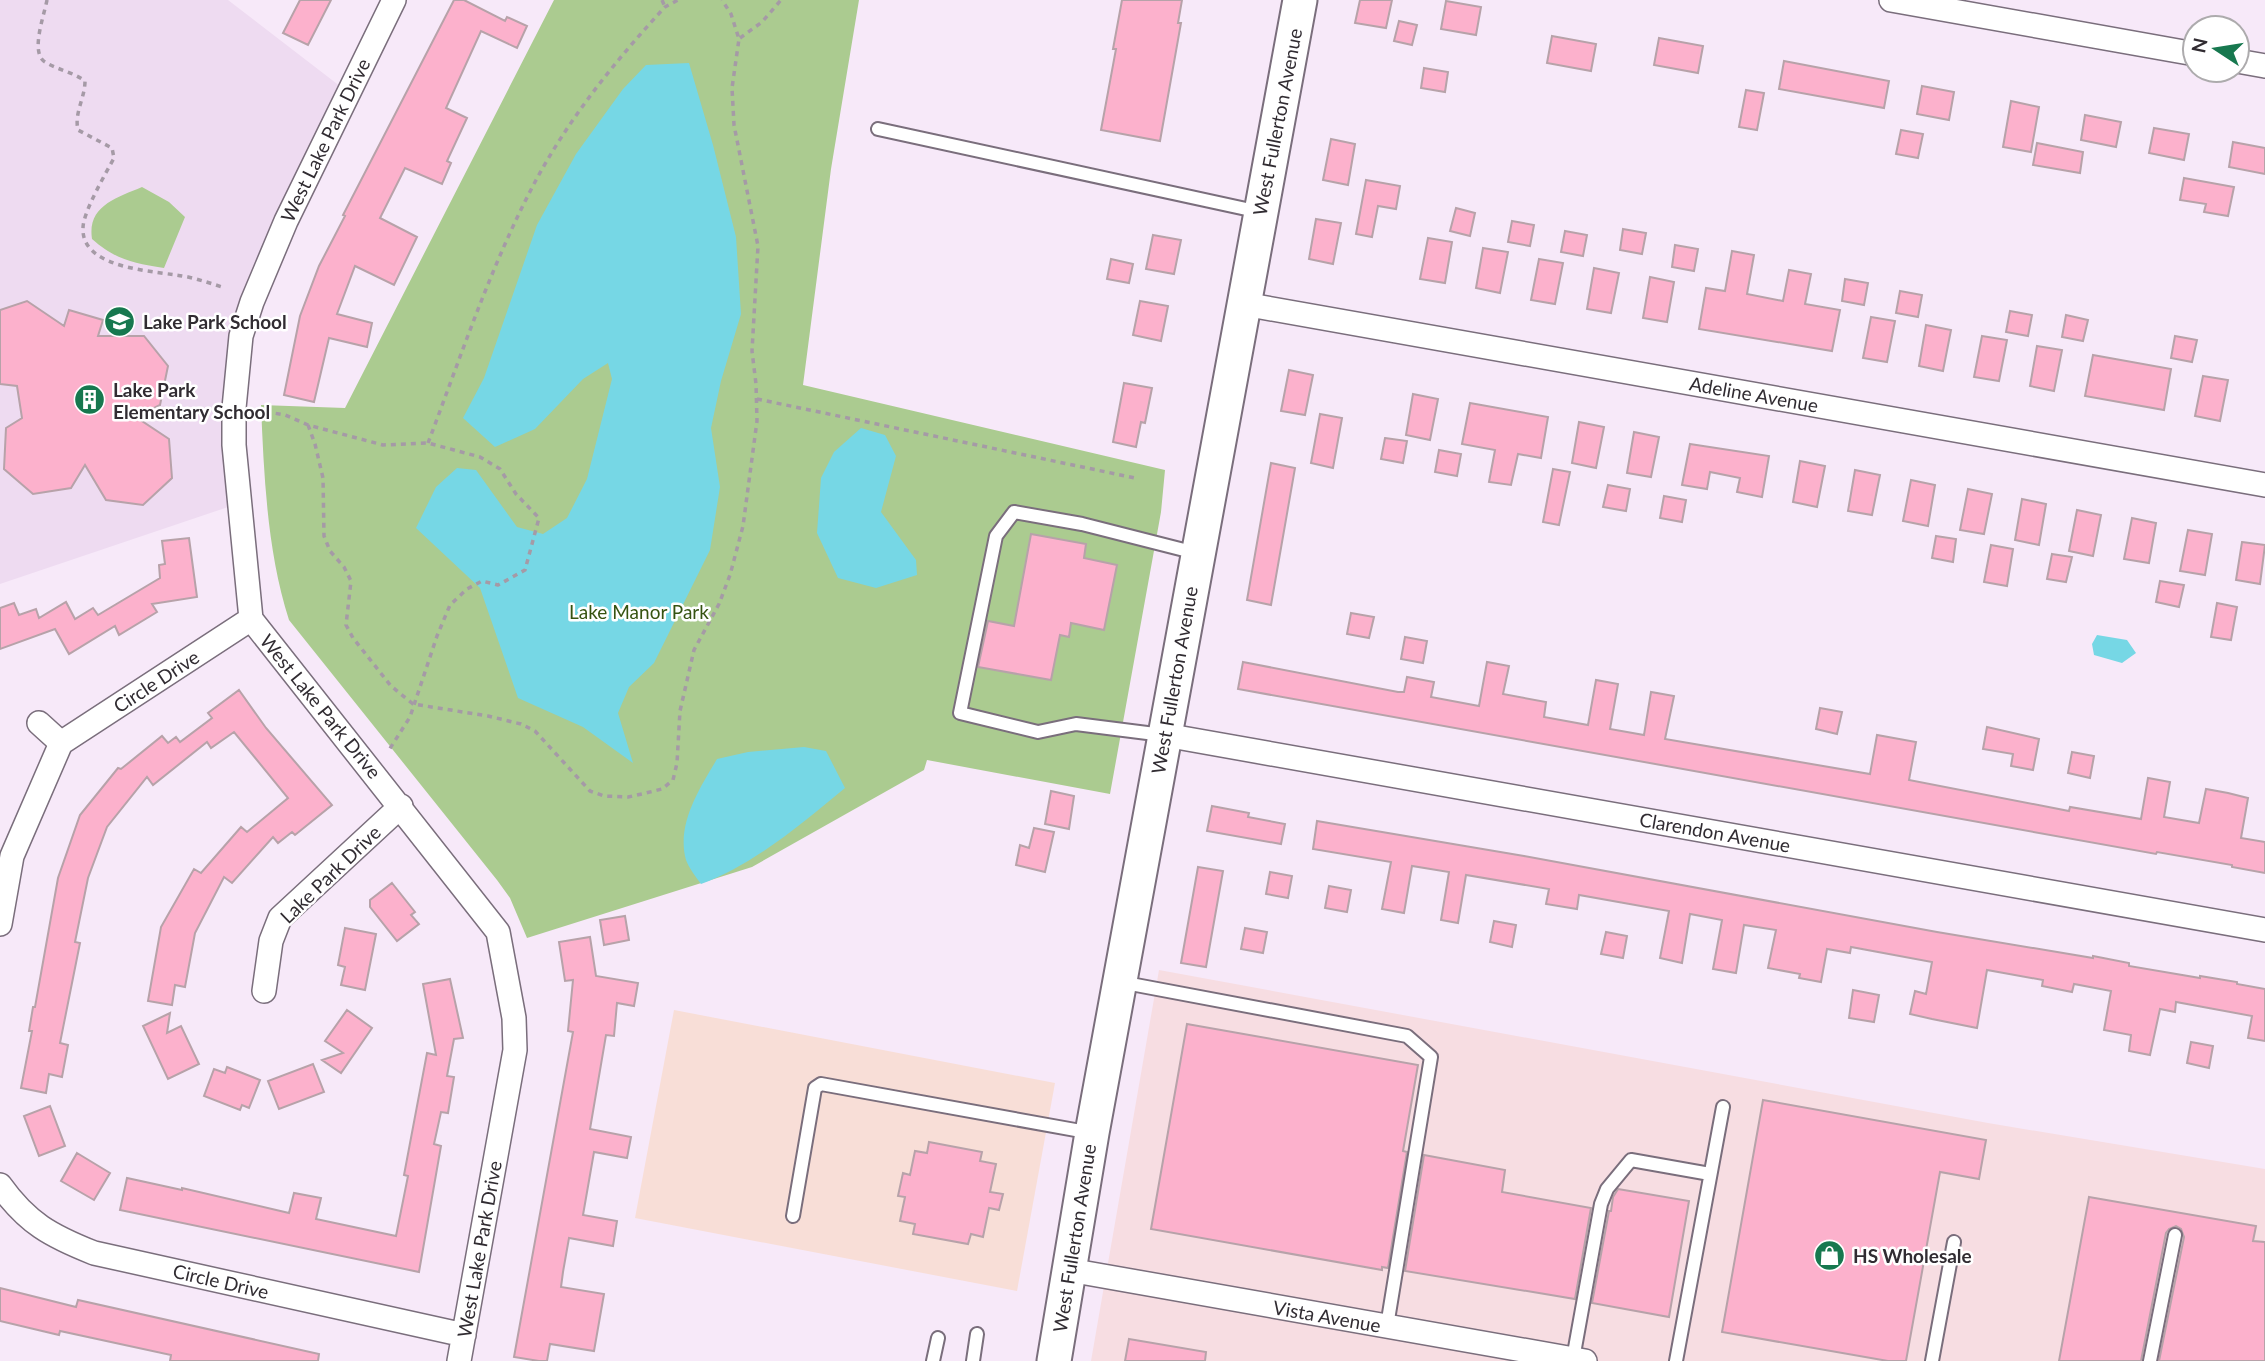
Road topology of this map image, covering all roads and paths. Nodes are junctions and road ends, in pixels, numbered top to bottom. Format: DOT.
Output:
graph roads {
  1 [pos="47,0"];
  2 [pos="394,0"];
  3 [pos="662,0"];
  4 [pos="678,0"];
  5 [pos="722,0"];
  6 [pos="781,0"];
  7 [pos="1300,0"];
  8 [pos="1891,0"];
  9 [pos="665,8"];
  10 [pos="739,39"];
  11 [pos="2181,52"];
  12 [pos="878,129"];
  13 [pos="1260,212"];
  14 [pos="225,288"];
  15 [pos="1244,303"];
  16 [pos="757,399"];
  17 [pos="250,409"];
  18 [pos="309,425"];
  19 [pos="428,443"];
  20 [pos="1135,478"];
  21 [pos="2265,485"];
  22 [pos="1197,553"];
  23 [pos="251,619"];
  24 [pos="413,704"];
  25 [pos="39,723"];
  26 [pos="1165,735"];
  27 [pos="61,743"];
  28 [pos="388,750"];
  29 [pos="401,806"];
  30 [pos="0,924"];
  31 [pos="2265,930"];
  32 [pos="1120,982"];
  33 [pos="264,991"];
  34 [pos="1723,1107"];
  35 [pos="1092,1133"];
  36 [pos="1710,1174"];
  37 [pos="0,1185"];
  38 [pos="793,1216"];
  39 [pos="2175,1235"];
  40 [pos="1954,1242"];
  41 [pos="1069,1270"];
  42 [pos="1387,1326"];
  43 [pos="977,1334"];
  44 [pos="464,1335"];
  45 [pos="938,1338"];
  46 [pos="1579,1360"];
  47 [pos="459,1361"];
  48 [pos="933,1361"];
  49 [pos="973,1361"];
  50 [pos="1054,1361"];
  51 [pos="1676,1361"];
  52 [pos="1932,1361"];
  53 [pos="2150,1361"];
  1 -- 14 [label="path"];
  2 -- 23 [label="street, West Lake Park Drive"];
  3 -- 9 [label="path"];
  4 -- 9 [label="path"];
  5 -- 10 [label="path"];
  6 -- 10 [label="path"];
  7 -- 13 [label="street, West Fullerton Avenue"];
  8 -- 11 [label="street"];
  9 -- 19 [label="path"];
  10 -- 16 [label="path"];
  12 -- 13 [label="lane"];
  13 -- 15 [label="street, West Fullerton Avenue"];
  15 -- 21 [label="street, Adeline Avenue"];
  15 -- 22 [label="street, West Fullerton Avenue"];
  16 -- 20 [label="path"];
  16 -- 24 [label="path"];
  17 -- 18 [label="path"];
  18 -- 19 [label="path"];
  18 -- 24 [label="path"];
  19 -- 24 [label="path"];
  22 -- 26 [label="street, West Fullerton Avenue"];
  22 -- 26 [label="lane"];
  23 -- 27 [label="street, Circle Drive"];
  23 -- 29 [label="street, West Lake Park Drive"];
  24 -- 28 [label="path"];
  25 -- 27 [label="street"];
  26 -- 31 [label="street, Clarendon Avenue"];
  26 -- 32 [label="street, West Fullerton Avenue"];
  27 -- 30 [label="street"];
  29 -- 33 [label="street, Lake Park Drive"];
  29 -- 44 [label="street, West Lake Park Drive"];
  32 -- 35 [label="street, West Fullerton Avenue"];
  32 -- 42 [label="lane"];
  34 -- 36 [label="lane"];
  35 -- 38 [label="lane"];
  35 -- 41 [label="street, West Fullerton Avenue"];
  36 -- 46 [label="lane"];
  36 -- 51 [label="lane"];
  37 -- 44 [label="street, Circle Drive"];
  39 -- 53 [label="lane"];
  40 -- 52 [label="lane"];
  41 -- 42 [label="street, Vista Avenue"];
  41 -- 50 [label="street, West Fullerton Avenue"];
  42 -- 46 [label="street, Vista Avenue"];
  43 -- 49 [label="lane"];
  44 -- 47 [label="street, West Lake Park Drive"];
  45 -- 48 [label="lane"];
}
